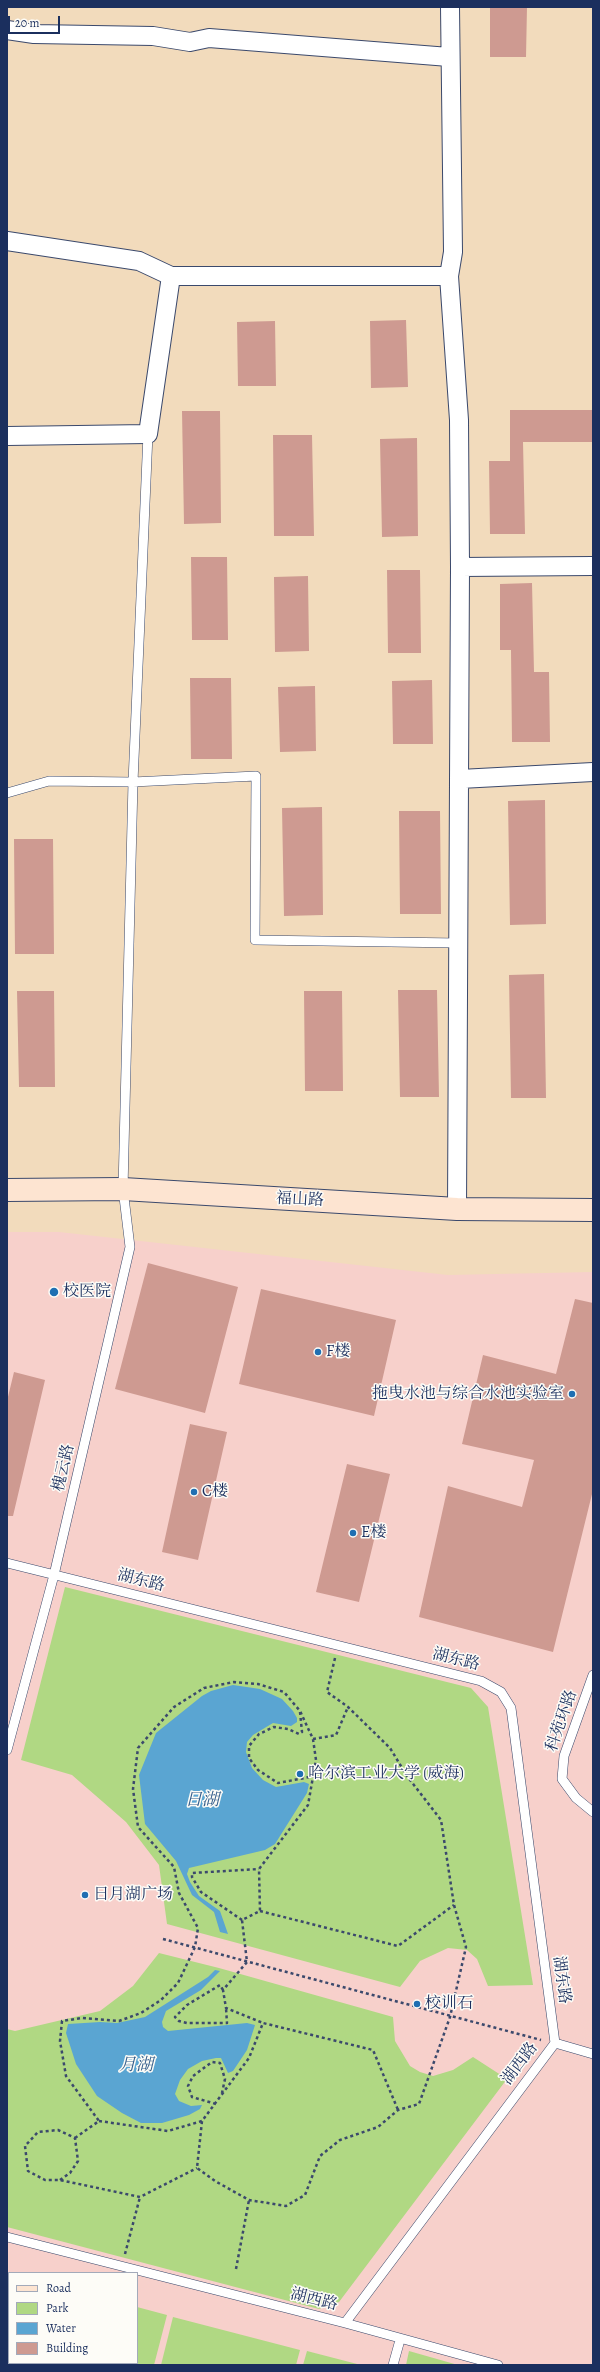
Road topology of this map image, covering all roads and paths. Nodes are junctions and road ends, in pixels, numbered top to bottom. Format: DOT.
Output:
graph roads {
  1 [pos="450,7"];
  2 [pos="7,30"];
  3 [pos="449,57"];
  4 [pos="7,241"];
  5 [pos="171,276"];
  6 [pos="449,276"];
  7 [pos="148,434"];
  8 [pos="7,436"];
  9 [pos="593,566"];
  10 [pos="460,567"];
  11 [pos="593,772"];
  12 [pos="460,779"];
  13 [pos="133,782"];
  14 [pos="7,792"];
  15 [pos="458,943"];
  16 [pos="123,1189"];
  17 [pos="7,1190"];
  18 [pos="457,1209"];
  19 [pos="593,1210"];
  20 [pos="7,1563"];
  21 [pos="54,1575"];
  22 [pos="338,1646"];
  23 [pos="593,1675"];
  24 [pos="348,1707"];
  25 [pos="300,1711"];
  26 [pos="313,1738"];
  27 [pos="7,1750"];
  28 [pos="315,1776"];
  29 [pos="593,1812"];
  30 [pos="259,1869"];
  31 [pos="454,1905"];
  32 [pos="260,1911"];
  33 [pos="242,1920"];
  34 [pos="163,1939"];
  35 [pos="195,1947"];
  36 [pos="247,1962"];
  37 [pos="223,1990"];
  38 [pos="226,2008"];
  39 [pos="450,2017"];
  40 [pos="263,2023"];
  41 [pos="555,2043"];
  42 [pos="593,2054"];
  43 [pos="222,2096"];
  44 [pos="216,2104"];
  45 [pos="398,2110"];
  46 [pos="99,2121"];
  47 [pos="202,2121"];
  48 [pos="75,2138"];
  49 [pos="197,2168"];
  50 [pos="60,2180"];
  51 [pos="140,2197"];
  52 [pos="248,2200"];
  53 [pos="7,2237"];
  54 [pos="122,2266"];
  55 [pos="236,2269"];
  56 [pos="345,2323"];
  57 [pos="400,2340"];
  58 [pos="394,2365"];
  59 [pos="498,2365"];
  1 -- 3 [label="street"];
  2 -- 3 [label="street"];
  3 -- 6 [label="street"];
  4 -- 5 [label="street"];
  5 -- 6 [label="street"];
  5 -- 7 [label="street"];
  6 -- 10 [label="street"];
  7 -- 8 [label="street"];
  7 -- 13 [label="lane, 槐云路"];
  9 -- 10 [label="street"];
  10 -- 12 [label="street"];
  11 -- 12 [label="street"];
  12 -- 15 [label="street"];
  13 -- 14 [label="lane"];
  13 -- 15 [label="lane"];
  13 -- 16 [label="lane, 槐云路"];
  15 -- 18 [label="street"];
  16 -- 17 [label="main road, 福山路"];
  16 -- 18 [label="main road, 福山路"];
  16 -- 21 [label="lane, 槐云路"];
  18 -- 19 [label="main road, 福山路"];
  20 -- 21 [label="lane, 湖东路"];
  21 -- 22 [label="lane, 湖东路"];
  21 -- 27 [label="lane, 槐云路"];
  22 -- 24 [label="path"];
  22 -- 41 [label="lane, 湖东路"];
  23 -- 29 [label="lane, 科苑环路"];
  24 -- 26 [label="path"];
  24 -- 31 [label="path"];
  25 -- 26 [label="path"];
  25 -- 28 [label="path"];
  25 -- 35 [label="path"];
  26 -- 28 [label="path"];
  28 -- 30 [label="path"];
  30 -- 32 [label="path"];
  30 -- 33 [label="path"];
  31 -- 32 [label="path"];
  31 -- 39 [label="path"];
  32 -- 33 [label="path"];
  33 -- 36 [label="path"];
  34 -- 35 [label="path"];
  35 -- 36 [label="path"];
  35 -- 46 [label="path"];
  36 -- 37 [label="path"];
  36 -- 39 [label="path"];
  37 -- 38 [label="path"];
  37 -- 38 [label="path"];
  38 -- 40 [label="path"];
  39 -- 41 [label="path"];
  39 -- 45 [label="path"];
  40 -- 43 [label="path"];
  40 -- 45 [label="path"];
  41 -- 42 [label="lane"];
  41 -- 56 [label="lane, 湖西路"];
  43 -- 44 [label="path"];
  43 -- 44 [label="path"];
  44 -- 47 [label="path"];
  45 -- 52 [label="path"];
  46 -- 47 [label="path"];
  46 -- 48 [label="path"];
  47 -- 49 [label="path"];
  48 -- 50 [label="path"];
  48 -- 50 [label="path"];
  49 -- 51 [label="path"];
  49 -- 52 [label="path"];
  50 -- 51 [label="path"];
  51 -- 54 [label="path"];
  52 -- 55 [label="path"];
  53 -- 54 [label="lane, 湖西路"];
  54 -- 56 [label="lane, 湖西路"];
  56 -- 57 [label="lane"];
  57 -- 58 [label="lane"];
  57 -- 59 [label="lane"];
}
